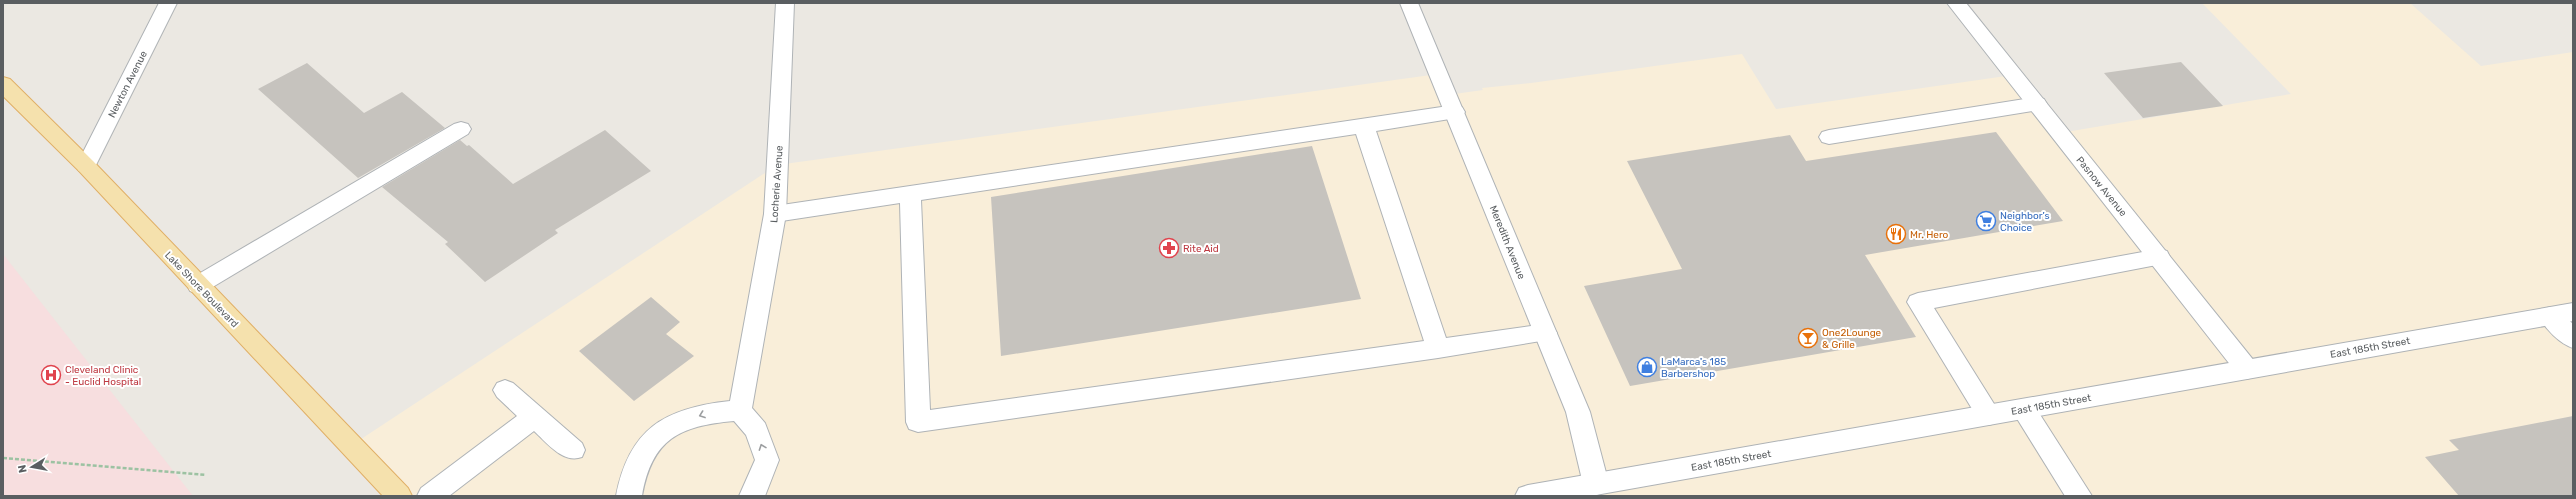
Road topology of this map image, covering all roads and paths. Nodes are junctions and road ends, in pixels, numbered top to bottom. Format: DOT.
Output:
graph roads {
  1 [pos="168,3"];
  2 [pos="784,3"];
  3 [pos="1409,3"];
  4 [pos="1956,3"];
  5 [pos="3,84"];
  6 [pos="2037,104"];
  7 [pos="1454,112"];
  8 [pos="1364,126"];
  9 [pos="461,129"];
  10 [pos="1829,137"];
  11 [pos="86,166"];
  12 [pos="910,193"];
  13 [pos="776,214"];
  14 [pos="2159,257"];
  15 [pos="198,285"];
  16 [pos="2573,312"];
  17 [pos="2550,316"];
  18 [pos="1546,333"];
  19 [pos="2573,339"];
  20 [pos="1438,349"];
  21 [pos="2248,369"];
  22 [pos="505,390"];
  23 [pos="2023,409"];
  24 [pos="740,410"];
  25 [pos="1989,415"];
  26 [pos="534,417"];
  27 [pos="573,450"];
  28 [pos="3,458"];
  29 [pos="206,475"];
  30 [pos="1596,484"];
  31 [pos="400,496"];
  32 [pos="430,496"];
  33 [pos="629,496"];
  34 [pos="752,496"];
  35 [pos="1528,496"];
  36 [pos="2079,496"];
  1 -- 11 [label="street, Newton Avenue"];
  2 -- 13 [label="street, Locherie Avenue"];
  3 -- 7 [label="street, Meredith Avenue"];
  4 -- 6 [label="street, Pasnow Avenue"];
  5 -- 11 [label="main road, Lake Shore Boulevard"];
  6 -- 10 [label="street"];
  6 -- 14 [label="street, Pasnow Avenue"];
  7 -- 8 [label="street"];
  7 -- 18 [label="street, Meredith Avenue"];
  8 -- 12 [label="street"];
  8 -- 20 [label="street"];
  9 -- 15 [label="street"];
  11 -- 15 [label="main road, Lake Shore Boulevard"];
  12 -- 13 [label="street"];
  12 -- 20 [label="street"];
  13 -- 24 [label="street, Locherie Avenue"];
  14 -- 21 [label="street, Pasnow Avenue"];
  14 -- 25 [label="street"];
  15 -- 31 [label="main road, Lake Shore Boulevard"];
  16 -- 17 [label="street, East 185th Street"];
  17 -- 19 [label="street"];
  17 -- 21 [label="street, East 185th Street"];
  18 -- 20 [label="street"];
  18 -- 30 [label="street, Meredith Avenue"];
  21 -- 23 [label="street, East 185th Street"];
  22 -- 26 [label="street"];
  23 -- 25 [label="street, East 185th Street"];
  23 -- 36 [label="street"];
  24 -- 33 [label="street, one-way"];
  34 -- 24 [label="street, one-way"];
  25 -- 30 [label="street, East 185th Street"];
  26 -- 27 [label="street"];
  26 -- 32 [label="street"];
  28 -- 29 [label="path"];
  30 -- 35 [label="street, East 185th Street"];
}
